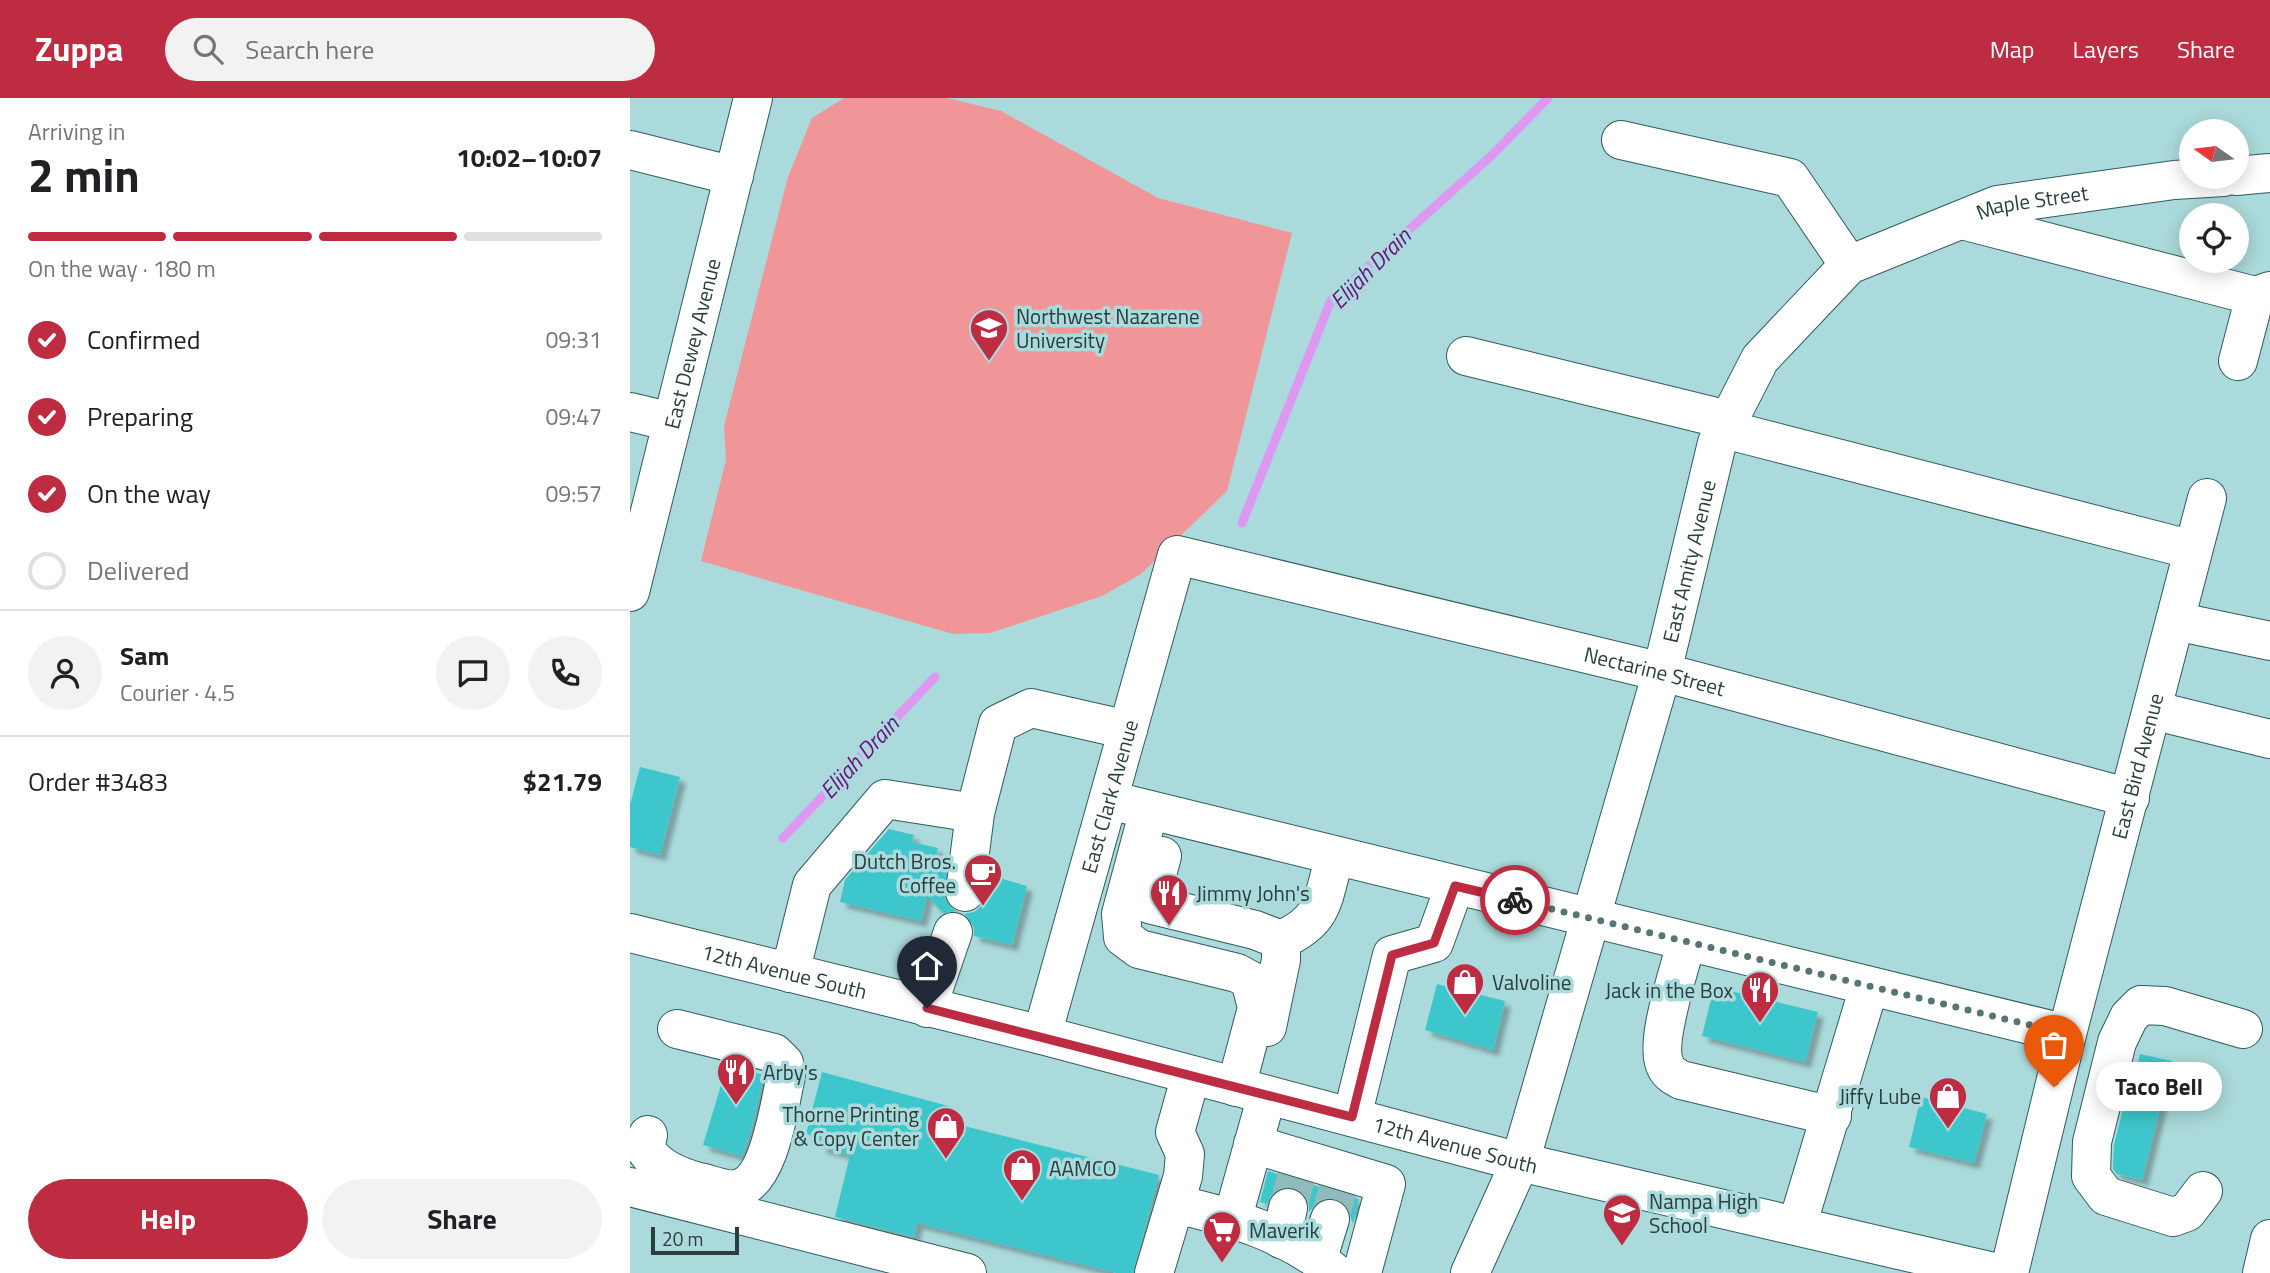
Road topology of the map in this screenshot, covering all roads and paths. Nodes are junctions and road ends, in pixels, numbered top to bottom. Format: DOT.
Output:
graph roads {
  1 [pos="753,98"];
  2 [pos="1621,140"];
  3 [pos="630,150"];
  4 [pos="2270,173"];
  5 [pos="2249,175"];
  6 [pos="734,176"];
  7 [pos="2179,180"];
  8 [pos="1962,220"];
  9 [pos="1849,265"];
  10 [pos="2262,294"];
  11 [pos="1466,356"];
  12 [pos="2238,361"];
  13 [pos="630,412"];
  14 [pos="672,422"];
  15 [pos="1726,425"];
  16 [pos="2207,498"];
  17 [pos="2193,550"];
  18 [pos="1177,555"];
  19 [pos="630,592"];
  20 [pos="2175,621"];
  21 [pos="2270,641"];
  22 [pos="1662,672"];
  23 [pos="2152,710"];
  24 [pos="1128,730"];
  25 [pos="2270,739"];
  26 [pos="2130,798"];
  27 [pos="1109,800"];
  28 [pos="975,813"];
  29 [pos="1161,813"];
  30 [pos="1335,856"];
  31 [pos="1455,886"];
  32 [pos="965,892"];
  33 [pos="1590,919"];
  34 [pos="953,932"];
  35 [pos="630,933"];
  36 [pos="1291,935"];
  37 [pos="1686,942"];
  38 [pos="790,973"];
  39 [pos="1869,987"];
  40 [pos="927,1008"];
  41 [pos="677,1028"];
  42 [pos="2243,1029"];
  43 [pos="2067,1034"];
  44 [pos="1041,1035"];
  45 [pos="1191,1075"];
  46 [pos="1252,1091"];
  47 [pos="1832,1116"];
  48 [pos="1352,1117"];
  49 [pos="648,1135"];
  50 [pos="1253,1144"];
  51 [pos="1520,1162"];
  52 [pos="630,1187"];
  53 [pos="1337,1191"];
  54 [pos="2203,1191"];
  55 [pos="1292,1195"];
  56 [pos="713,1197"];
  57 [pos="1175,1204"];
  58 [pos="1233,1217"];
  59 [pos="1797,1226"];
  60 [pos="2270,1239"];
  61 [pos="1327,1266"];
  62 [pos="967,1273"];
  63 [pos="1154,1273"];
  64 [pos="1362,1273"];
  65 [pos="1470,1273"];
  66 [pos="1998,1273"];
  67 [pos="2008,1273"];
  68 [pos="2262,1273"];
  1 -- 6 [label="street, East Dewey Avenue"];
  2 -- 9 [label="street"];
  3 -- 6 [label="street"];
  4 -- 5 [label="street"];
  6 -- 14 [label="street, East Dewey Avenue"];
  7 -- 8 [label="street, Maple Street"];
  8 -- 9 [label="street, Maple Street"];
  8 -- 10 [label="street"];
  9 -- 15 [label="street, East Amity Avenue"];
  10 -- 12 [label="street"];
  11 -- 15 [label="street"];
  13 -- 14 [label="street"];
  14 -- 19 [label="street, East Dewey Avenue"];
  15 -- 17 [label="street"];
  15 -- 22 [label="street, East Amity Avenue"];
  16 -- 17 [label="street, East Bird Avenue"];
  17 -- 20 [label="street, East Bird Avenue"];
  18 -- 22 [label="street, Nectarine Street"];
  18 -- 24 [label="street, East Clark Avenue"];
  20 -- 21 [label="street"];
  20 -- 23 [label="street, East Bird Avenue"];
  22 -- 26 [label="street, Nectarine Street"];
  22 -- 33 [label="street, East Amity Avenue"];
  23 -- 25 [label="street"];
  23 -- 26 [label="street, East Bird Avenue"];
  24 -- 27 [label="street, East Clark Avenue"];
  24 -- 28 [label="street"];
  26 -- 43 [label="street, East Bird Avenue"];
  27 -- 29 [label="street"];
  27 -- 44 [label="street, East Clark Avenue"];
  28 -- 32 [label="street"];
  28 -- 38 [label="street"];
  29 -- 30 [label="street"];
  29 -- 36 [label="street"];
  29 -- 46 [label="street"];
  30 -- 31 [label="street"];
  30 -- 36 [label="street"];
  31 -- 33 [label="street"];
  31 -- 48 [label="street"];
  33 -- 37 [label="street"];
  33 -- 51 [label="street, East Amity Avenue"];
  34 -- 40 [label="street"];
  35 -- 38 [label="street, 12th Avenue South"];
  36 -- 46 [label="street"];
  37 -- 39 [label="street"];
  37 -- 47 [label="street"];
  38 -- 40 [label="street, 12th Avenue South"];
  39 -- 43 [label="street"];
  39 -- 47 [label="street"];
  40 -- 44 [label="street, 12th Avenue South"];
  41 -- 56 [label="street"];
  42 -- 54 [label="street"];
  43 -- 67 [label="street, East Bird Avenue"];
  44 -- 45 [label="street, 12th Avenue South"];
  45 -- 46 [label="street, 12th Avenue South"];
  45 -- 57 [label="street"];
  46 -- 48 [label="street, 12th Avenue South"];
  46 -- 50 [label="street"];
  47 -- 59 [label="street"];
  48 -- 51 [label="street, 12th Avenue South"];
  49 -- 56 [label="street"];
  50 -- 55 [label="street"];
  50 -- 58 [label="street"];
  51 -- 59 [label="street, 12th Avenue South"];
  51 -- 65 [label="street, East Amity Avenue"];
  52 -- 56 [label="street"];
  53 -- 55 [label="street"];
  53 -- 61 [label="street"];
  53 -- 64 [label="street"];
  55 -- 58 [label="street"];
  55 -- 61 [label="street"];
  56 -- 62 [label="street"];
  57 -- 58 [label="street"];
  57 -- 63 [label="street"];
  59 -- 66 [label="street, 12th Avenue South"];
  60 -- 68 [label="street"];
}
